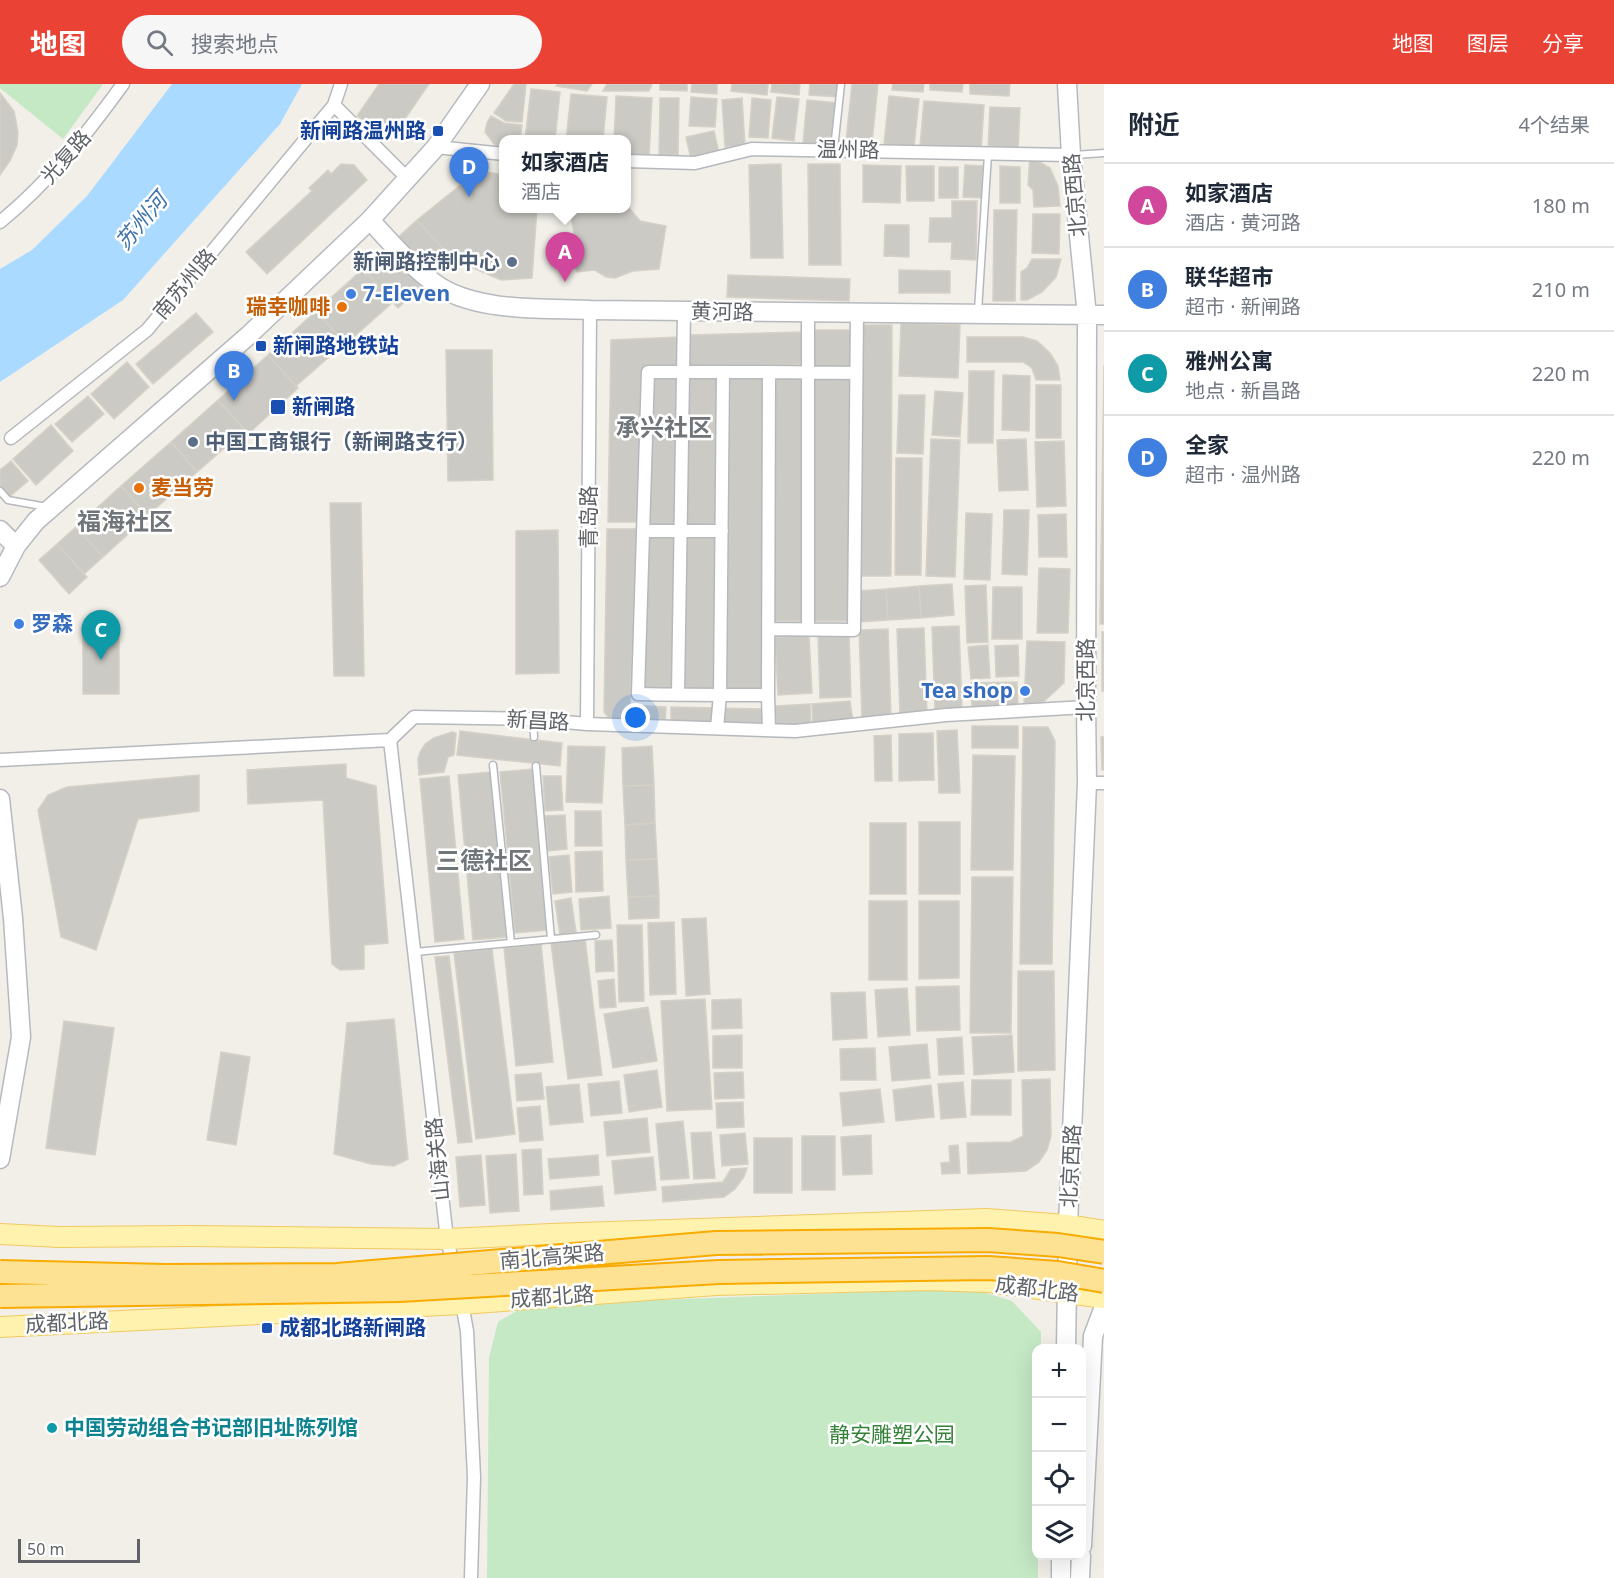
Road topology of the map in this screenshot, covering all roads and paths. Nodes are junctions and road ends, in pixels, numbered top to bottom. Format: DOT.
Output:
graph roads {
  1 [pos="123,84"];
  2 [pos="342,84"];
  3 [pos="480,84"];
  4 [pos="841,84"];
  5 [pos="1067,84"];
  6 [pos="334,105"];
  7 [pos="436,147"];
  8 [pos="834,149"];
  9 [pos="499,153"];
  10 [pos="1104,153"];
  11 [pos="988,154"];
  12 [pos="1071,155"];
  13 [pos="631,161"];
  14 [pos="408,178"];
  15 [pos="370,220"];
  16 [pos="0,222"];
  17 [pos="590,310"];
  18 [pos="684,311"];
  19 [pos="808,313"];
  20 [pos="857,313"];
  21 [pos="978,315"];
  22 [pos="1095,315"];
  23 [pos="683,371"];
  24 [pos="723,372"];
  25 [pos="769,372"];
  26 [pos="809,372"];
  27 [pos="856,373"];
  28 [pos="10,438"];
  29 [pos="0,492"];
  30 [pos="51,507"];
  31 [pos="0,530"];
  32 [pos="643,531"];
  33 [pos="681,531"];
  34 [pos="722,531"];
  35 [pos="16,546"];
  36 [pos="0,577"];
  37 [pos="768,630"];
  38 [pos="808,630"];
  39 [pos="678,695"];
  40 [pos="720,695"];
  41 [pos="768,695"];
  42 [pos="1086,707"];
  43 [pos="533,719"];
  44 [pos="587,724"];
  45 [pos="717,728"];
  46 [pos="769,730"];
  47 [pos="534,737"];
  48 [pos="390,740"];
  49 [pos="0,760"];
  50 [pos="493,765"];
  51 [pos="536,766"];
  52 [pos="1096,783"];
  53 [pos="0,799"];
  54 [pos="596,934"];
  55 [pos="551,939"];
  56 [pos="511,943"];
  57 [pos="415,952"];
  58 [pos="0,1159"];
  59 [pos="1068,1224"];
  60 [pos="1104,1231"];
  61 [pos="0,1233"];
  62 [pos="447,1239"];
  63 [pos="1104,1251"];
  64 [pos="0,1272"];
  65 [pos="1104,1281"];
  66 [pos="1066,1292"];
  67 [pos="0,1296"];
  68 [pos="1104,1298"];
  69 [pos="462,1304"];
  70 [pos="1104,1307"];
  71 [pos="0,1327"];
  72 [pos="1066,1344"];
  73 [pos="1084,1506"];
  74 [pos="1061,1560"];
  75 [pos="1081,1560"];
  76 [pos="471,1578"];
  77 [pos="1061,1578"];
  78 [pos="1080,1578"];
  1 -- 16 [label="street, 光复路"];
  2 -- 6 [label="street, 南苏州路"];
  3 -- 7 [label="main road"];
  4 -- 8 [label="lane"];
  5 -- 12 [label="main road, 北京西路"];
  6 -- 14 [label="street"];
  6 -- 28 [label="street, 南苏州路"];
  7 -- 9 [label="street"];
  7 -- 14 [label="main road"];
  8 -- 11 [label="street, 温州路"];
  8 -- 13 [label="street, 温州路"];
  10 -- 12 [label="lane"];
  11 -- 12 [label="street, 温州路"];
  11 -- 21 [label="lane"];
  12 -- 22 [label="main road, 北京西路"];
  14 -- 15 [label="main road"];
  15 -- 17 [label="main road, 黄河路"];
  15 -- 30 [label="main road"];
  17 -- 18 [label="main road, 黄河路"];
  17 -- 44 [label="street, 青岛路"];
  18 -- 19 [label="main road, 黄河路"];
  18 -- 23 [label="street"];
  19 -- 20 [label="main road, 黄河路"];
  19 -- 26 [label="street"];
  20 -- 21 [label="main road, 黄河路"];
  20 -- 27 [label="street"];
  21 -- 22 [label="main road, 黄河路"];
  22 -- 42 [label="main road, 北京西路"];
  23 -- 24 [label="street"];
  23 -- 32 [label="street"];
  23 -- 33 [label="street"];
  24 -- 25 [label="street"];
  24 -- 34 [label="street"];
  25 -- 26 [label="street"];
  25 -- 37 [label="street"];
  26 -- 27 [label="street"];
  26 -- 38 [label="street"];
  27 -- 38 [label="street"];
  29 -- 30 [label="lane"];
  30 -- 35 [label="main road"];
  31 -- 35 [label="main road"];
  32 -- 33 [label="street"];
  32 -- 39 [label="street"];
  33 -- 34 [label="street"];
  33 -- 39 [label="street"];
  34 -- 40 [label="street"];
  35 -- 36 [label="main road"];
  37 -- 38 [label="street"];
  37 -- 41 [label="street"];
  39 -- 40 [label="street"];
  40 -- 41 [label="street"];
  40 -- 45 [label="street"];
  41 -- 46 [label="street"];
  42 -- 46 [label="street, 新昌路"];
  42 -- 52 [label="main road, 北京西路"];
  43 -- 44 [label="street, 新昌路"];
  43 -- 47 [label="lane"];
  43 -- 48 [label="street, 新昌路"];
  44 -- 45 [label="street, 新昌路"];
  45 -- 46 [label="street, 新昌路"];
  48 -- 49 [label="street"];
  48 -- 57 [label="street, 山海关路"];
  50 -- 56 [label="lane"];
  51 -- 55 [label="lane"];
  52 -- 59 [label="main road, 北京西路"];
  53 -- 58 [label="main road"];
  54 -- 55 [label="lane"];
  55 -- 56 [label="lane"];
  56 -- 57 [label="lane"];
  57 -- 62 [label="street, 山海关路"];
  59 -- 60 [label="main road"];
  59 -- 62 [label="main road"];
  59 -- 66 [label="main road, 北京西路"];
  61 -- 62 [label="main road"];
  62 -- 69 [label="street, 山海关路"];
  63 -- 64 [label="highway, 南北高架路, bridge"];
  65 -- 67 [label="highway, 南北高架路, bridge"];
  66 -- 68 [label="main road, 成都北路"];
  66 -- 69 [label="main road, 成都北路"];
  66 -- 72 [label="main road, 北京西路"];
  69 -- 71 [label="main road, 成都北路"];
  69 -- 76 [label="street, 山海关路"];
  70 -- 73 [label="main road"];
  74 -- 77 [label="main road"];
  75 -- 78 [label="main road"];
}
